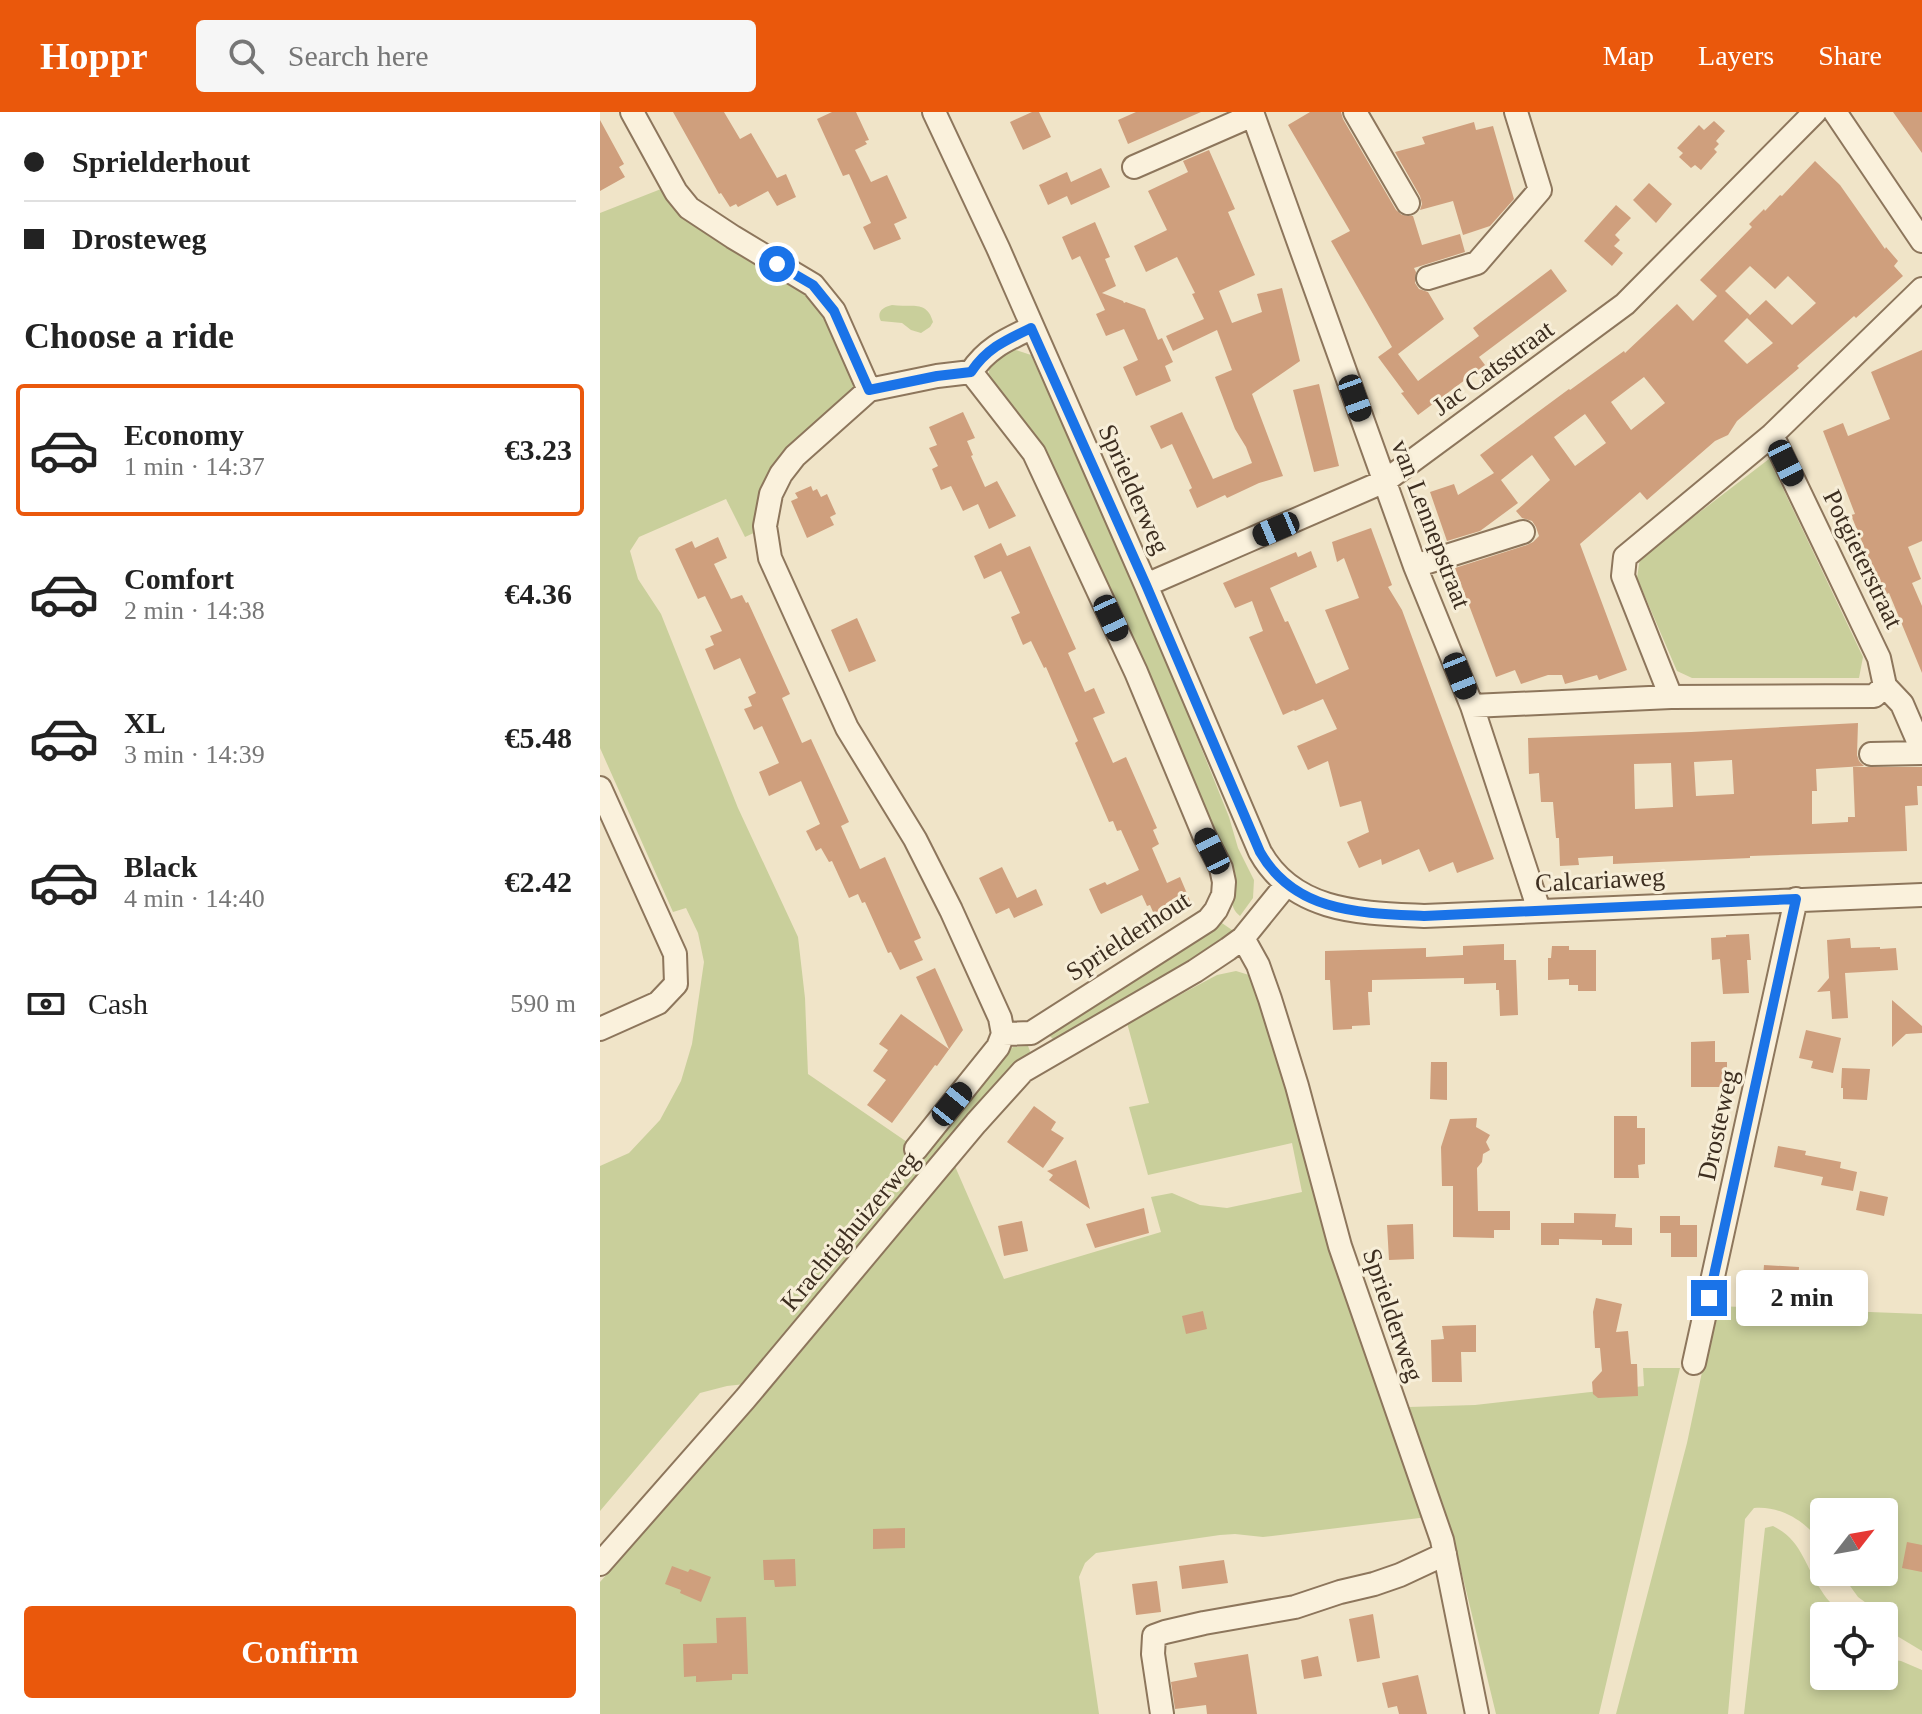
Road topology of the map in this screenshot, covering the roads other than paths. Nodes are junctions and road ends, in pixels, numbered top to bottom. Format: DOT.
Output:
graph roads {
  1 [pos="632,112"];
  2 [pos="934,112"];
  3 [pos="1355,112"];
  4 [pos="1516,112"];
  5 [pos="1815,112"];
  6 [pos="1835,112"];
  7 [pos="1253,114"];
  8 [pos="1134,167"];
  9 [pos="1408,203"];
  10 [pos="1922,241"];
  11 [pos="1428,278"];
  12 [pos="1922,289"];
  13 [pos="1031,328"];
  14 [pos="971,372"];
  15 [pos="869,390"];
  16 [pos="1772,435"];
  17 [pos="1385,481"];
  18 [pos="1523,532"];
  19 [pos="1415,566"];
  20 [pos="1146,585"];
  21 [pos="1885,686"];
  22 [pos="1671,697"];
  23 [pos="1472,706"];
  24 [pos="1922,751"];
  25 [pos="1871,754"];
  26 [pos="600,788"];
  27 [pos="1286,885"];
  28 [pos="1922,895"];
  29 [pos="1796,899"];
  30 [pos="1539,910"];
  31 [pos="1243,938"];
  32 [pos="600,1029"];
  33 [pos="1031,1033"];
  34 [pos="1003,1034"];
  35 [pos="1047,1057"];
  36 [pos="916,1149"];
  37 [pos="1694,1363"];
  38 [pos="1445,1554"];
  39 [pos="600,1564"];
  40 [pos="1162,1714"];
  41 [pos="1477,1714"];
  1 -- 15 [label="street"];
  2 -- 13 [label="street, Sprielderweg"];
  3 -- 9 [label="street"];
  4 -- 11 [label="street"];
  5 -- 17 [label="street, Jac Catsstraat"];
  6 -- 10 [label="street"];
  7 -- 8 [label="street"];
  7 -- 17 [label="street, van Lennepstraat"];
  12 -- 16 [label="street"];
  13 -- 14 [label="street"];
  13 -- 20 [label="street, Sprielderweg"];
  14 -- 15 [label="street"];
  14 -- 33 [label="street, Sprielderhout"];
  15 -- 34 [label="street"];
  16 -- 21 [label="street, Potgieterstraat"];
  16 -- 22 [label="street"];
  17 -- 19 [label="street, van Lennepstraat"];
  17 -- 20 [label="street, Jac Catsstraat"];
  18 -- 19 [label="street"];
  19 -- 23 [label="street, van Lennepstraat"];
  20 -- 27 [label="street, Sprielderweg"];
  21 -- 22 [label="street"];
  21 -- 24 [label="street, Potgieterstraat"];
  22 -- 23 [label="street"];
  23 -- 30 [label="street, van Lennepstraat"];
  24 -- 25 [label="street"];
  26 -- 32 [label="street"];
  27 -- 30 [label="street, Calcariaweg"];
  27 -- 31 [label="street, Krachtighuizerweg"];
  28 -- 29 [label="street, Calcariaweg"];
  29 -- 30 [label="street, Calcariaweg"];
  29 -- 37 [label="street, Drosteweg"];
  31 -- 35 [label="street, Krachtighuizerweg"];
  31 -- 38 [label="street, Sprielderweg"];
  33 -- 34 [label="street"];
  33 -- 35 [label="street"];
  34 -- 36 [label="street"];
  35 -- 39 [label="street, Krachtighuizerweg"];
  38 -- 40 [label="street"];
  38 -- 41 [label="street, Sprielderweg"];
}
